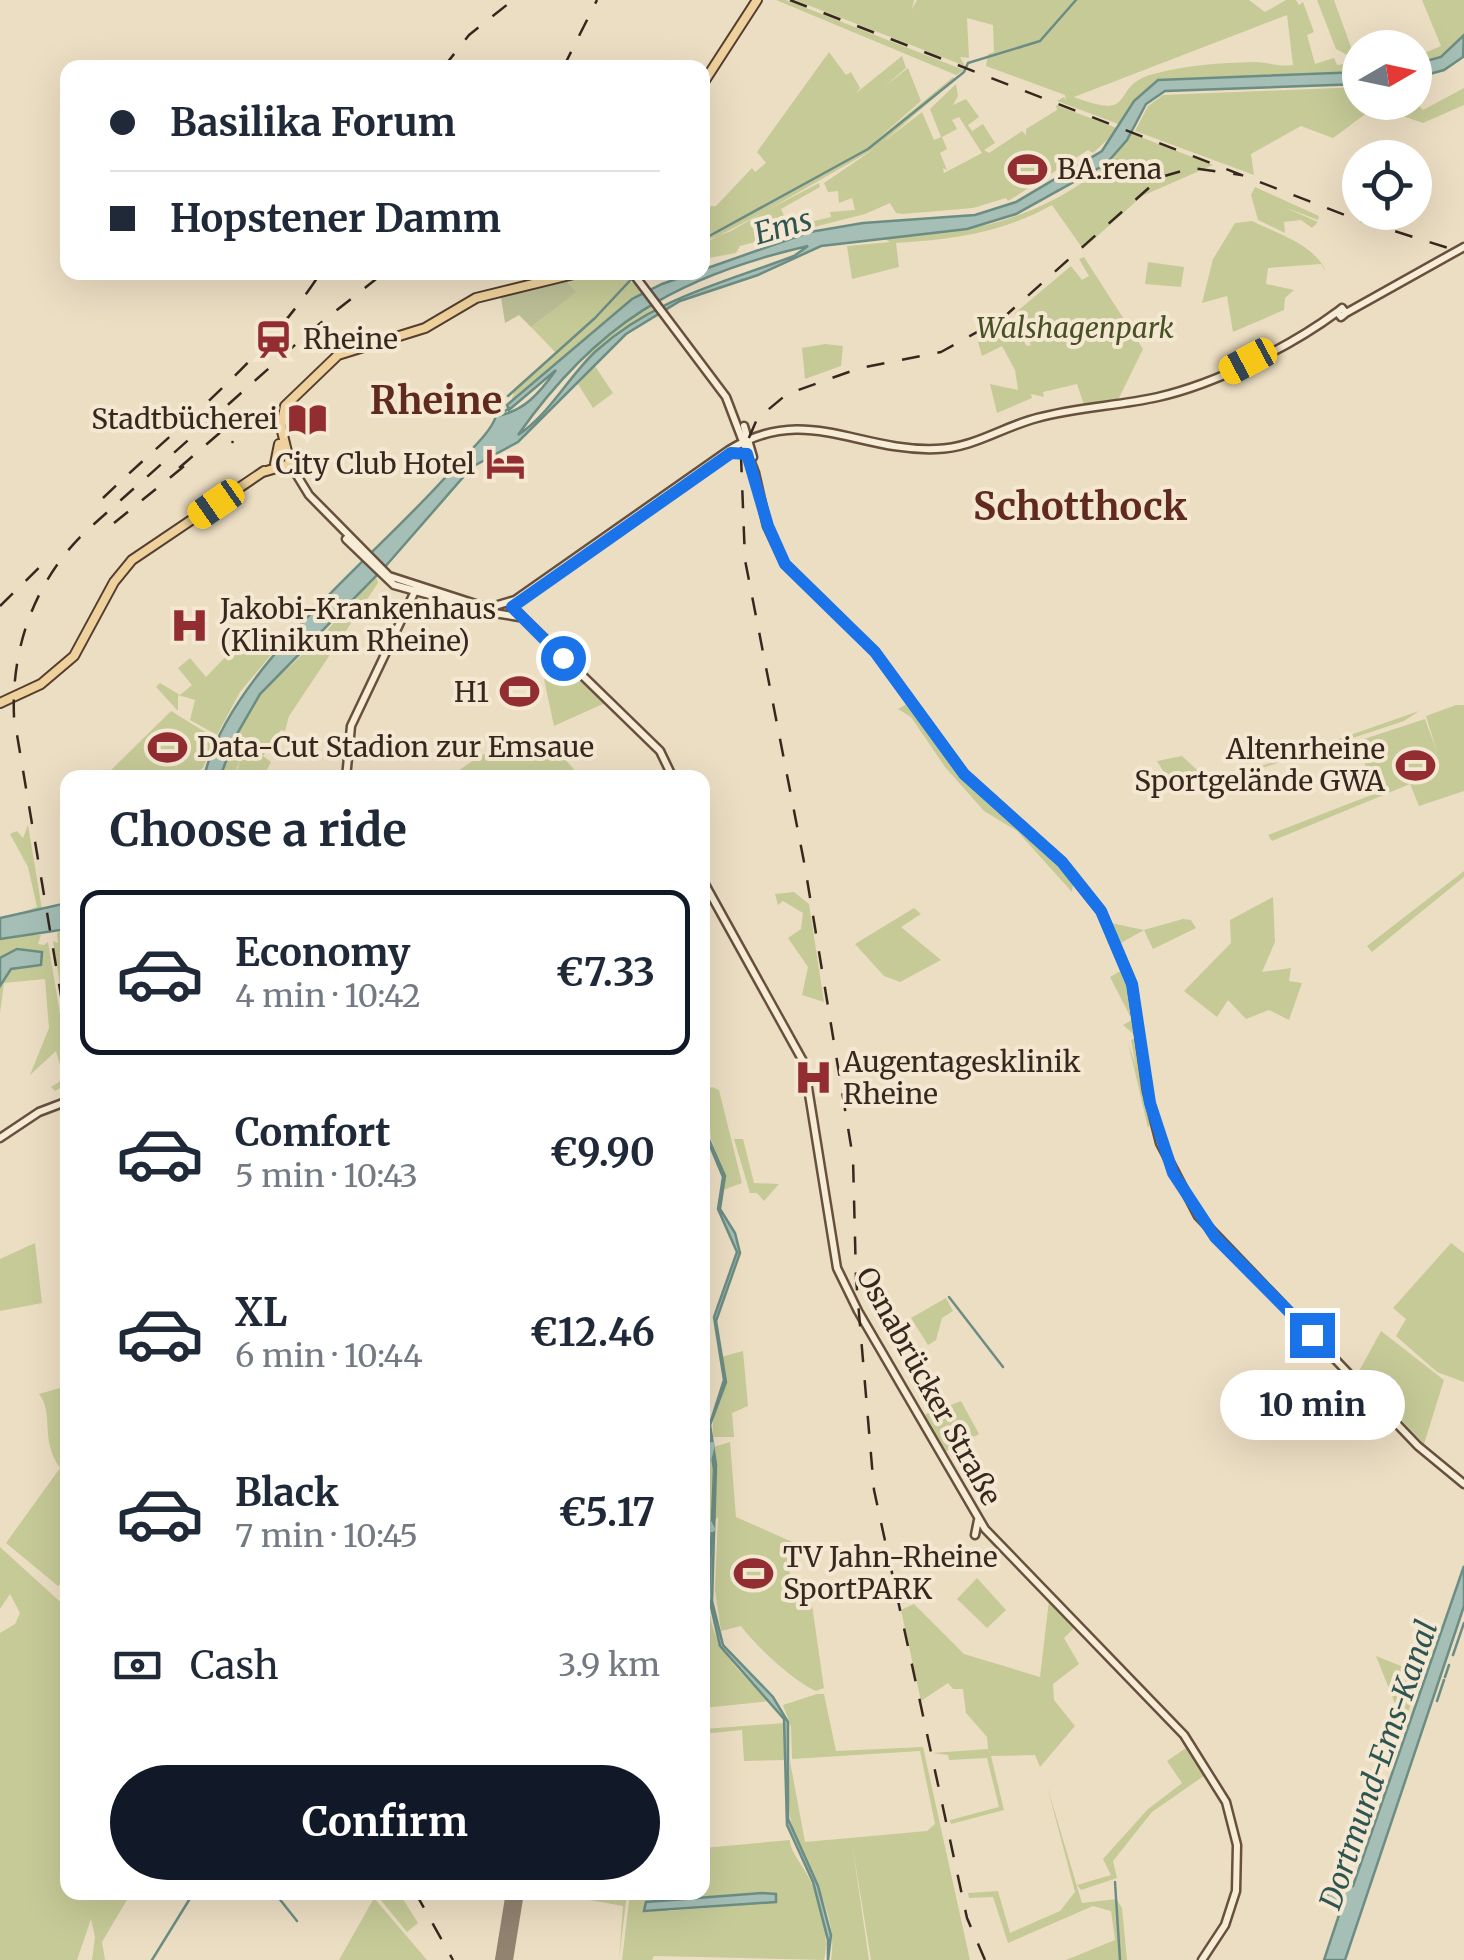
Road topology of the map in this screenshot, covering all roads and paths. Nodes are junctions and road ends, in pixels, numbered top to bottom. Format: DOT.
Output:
graph roads {
  1 [pos="757,0"];
  2 [pos="710,73"];
  3 [pos="1461,249"];
  4 [pos="537,280"];
  5 [pos="549,280"];
  6 [pos="640,280"];
  7 [pos="425,326"];
  8 [pos="747,441"];
  9 [pos="731,453"];
  10 [pos="748,455"];
  11 [pos="285,463"];
  12 [pos="755,473"];
  13 [pos="361,552"];
  14 [pos="387,578"];
  15 [pos="394,585"];
  16 [pos="417,588"];
  17 [pos="510,606"];
  18 [pos="404,611"];
  19 [pos="486,612"];
  20 [pos="525,620"];
  21 [pos="0,703"];
  22 [pos="347,770"];
  23 [pos="670,770"];
  24 [pos="710,893"];
  25 [pos="60,1105"];
  26 [pos="0,1138"];
  27 [pos="1464,1484"];
  28 [pos="978,1519"];
  29 [pos="976,1535"];
  30 [pos="1202,1960"];
  1 -- 2 [label="main road"];
  3 -- 8 [label="main road"];
  4 -- 7 [label="main road"];
  5 -- 7 [label="main road"];
  6 -- 8 [label="main road"];
  7 -- 11 [label="main road"];
  7 -- 11 [label="main road"];
  8 -- 9 [label="main road"];
  8 -- 10 [label="main road"];
  8 -- 12 [label="main road"];
  8 -- 17 [label="main road"];
  9 -- 10 [label="main road"];
  9 -- 17 [label="main road"];
  10 -- 12 [label="main road"];
  11 -- 13 [label="main road"];
  11 -- 13 [label="main road"];
  11 -- 21 [label="main road"];
  12 -- 27 [label="main road"];
  13 -- 14 [label="main road"];
  14 -- 15 [label="main road"];
  14 -- 16 [label="main road"];
  15 -- 16 [label="main road"];
  15 -- 18 [label="main road"];
  16 -- 17 [label="main road"];
  16 -- 18 [label="main road"];
  16 -- 19 [label="main road"];
  17 -- 19 [label="main road"];
  17 -- 20 [label="main road"];
  18 -- 22 [label="main road"];
  19 -- 20 [label="main road"];
  20 -- 23 [label="main road"];
  24 -- 28 [label="main road, Osnabrücker Straße"];
  25 -- 26 [label="main road"];
  28 -- 29 [label="main road"];
  28 -- 30 [label="main road, Osnabrücker Straße"];
}
